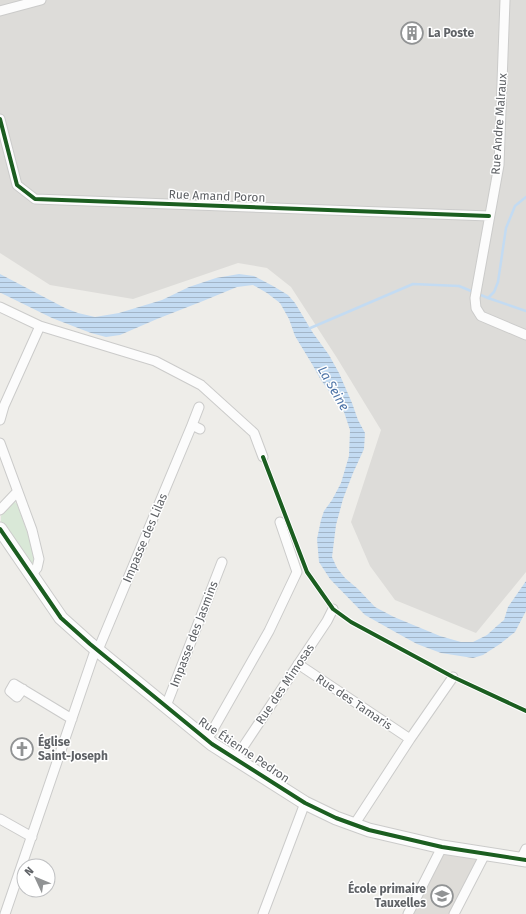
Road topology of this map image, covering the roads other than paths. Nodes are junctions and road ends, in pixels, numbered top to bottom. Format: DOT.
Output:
graph roads {
  1 [pos="41,0"];
  2 [pos="505,0"];
  3 [pos="0,11"];
  4 [pos="0,119"];
  5 [pos="489,216"];
  6 [pos="0,307"];
  7 [pos="40,326"];
  8 [pos="526,335"];
  9 [pos="199,407"];
  10 [pos="0,420"];
  11 [pos="0,443"];
  12 [pos="264,457"];
  13 [pos="18,492"];
  14 [pos="0,510"];
  15 [pos="280,522"];
  16 [pos="0,529"];
  17 [pos="222,562"];
  18 [pos="31,575"];
  19 [pos="333,609"];
  20 [pos="97,649"];
  21 [pos="298,664"];
  22 [pos="453,677"];
  23 [pos="23,689"];
  24 [pos="166,706"];
  25 [pos="72,719"];
  26 [pos="410,739"];
  27 [pos="207,740"];
  28 [pos="235,759"];
  29 [pos="305,804"];
  30 [pos="0,819"];
  31 [pos="354,825"];
  32 [pos="32,837"];
  33 [pos="442,847"];
  34 [pos="485,854"];
  35 [pos="524,856"];
  36 [pos="5,914"];
  37 [pos="263,914"];
  38 [pos="408,914"];
  39 [pos="454,914"];
  1 -- 3 [label="street"];
  2 -- 5 [label="street, Rue Andre Malraux"];
  4 -- 5 [label="street, Rue Amand Poron"];
  5 -- 8 [label="street, Rue Andre Malraux"];
  6 -- 7 [label="street"];
  7 -- 10 [label="street"];
  7 -- 12 [label="street"];
  9 -- 20 [label="street, Impasse des Lilas"];
  11 -- 13 [label="street"];
  13 -- 14 [label="street"];
  13 -- 18 [label="street"];
  15 -- 27 [label="street"];
  16 -- 18 [label="street, Rue Étienne Pedron"];
  17 -- 24 [label="street, Impasse des Jasmins"];
  18 -- 20 [label="street, Rue Étienne Pedron"];
  19 -- 21 [label="street, Rue des Mimosas"];
  20 -- 24 [label="street, Rue Étienne Pedron"];
  20 -- 25 [label="street, Impasse des Lilas"];
  21 -- 26 [label="street, Rue des Tamaris"];
  21 -- 28 [label="street, Rue des Mimosas"];
  22 -- 26 [label="street"];
  23 -- 25 [label="street"];
  24 -- 27 [label="street, Rue Étienne Pedron"];
  25 -- 32 [label="street, Impasse des Lilas"];
  26 -- 31 [label="street"];
  27 -- 28 [label="street, Rue Étienne Pedron"];
  28 -- 29 [label="street, Rue Étienne Pedron"];
  29 -- 31 [label="street, Rue Étienne Pedron"];
  29 -- 37 [label="street"];
  30 -- 32 [label="street"];
  31 -- 33 [label="street, Rue Étienne Pedron"];
  32 -- 36 [label="street, Impasse des Lilas"];
  33 -- 34 [label="street, Rue Étienne Pedron"];
  33 -- 38 [label="street"];
  34 -- 35 [label="street, Rue Étienne Pedron"];
  34 -- 39 [label="street"];
}
